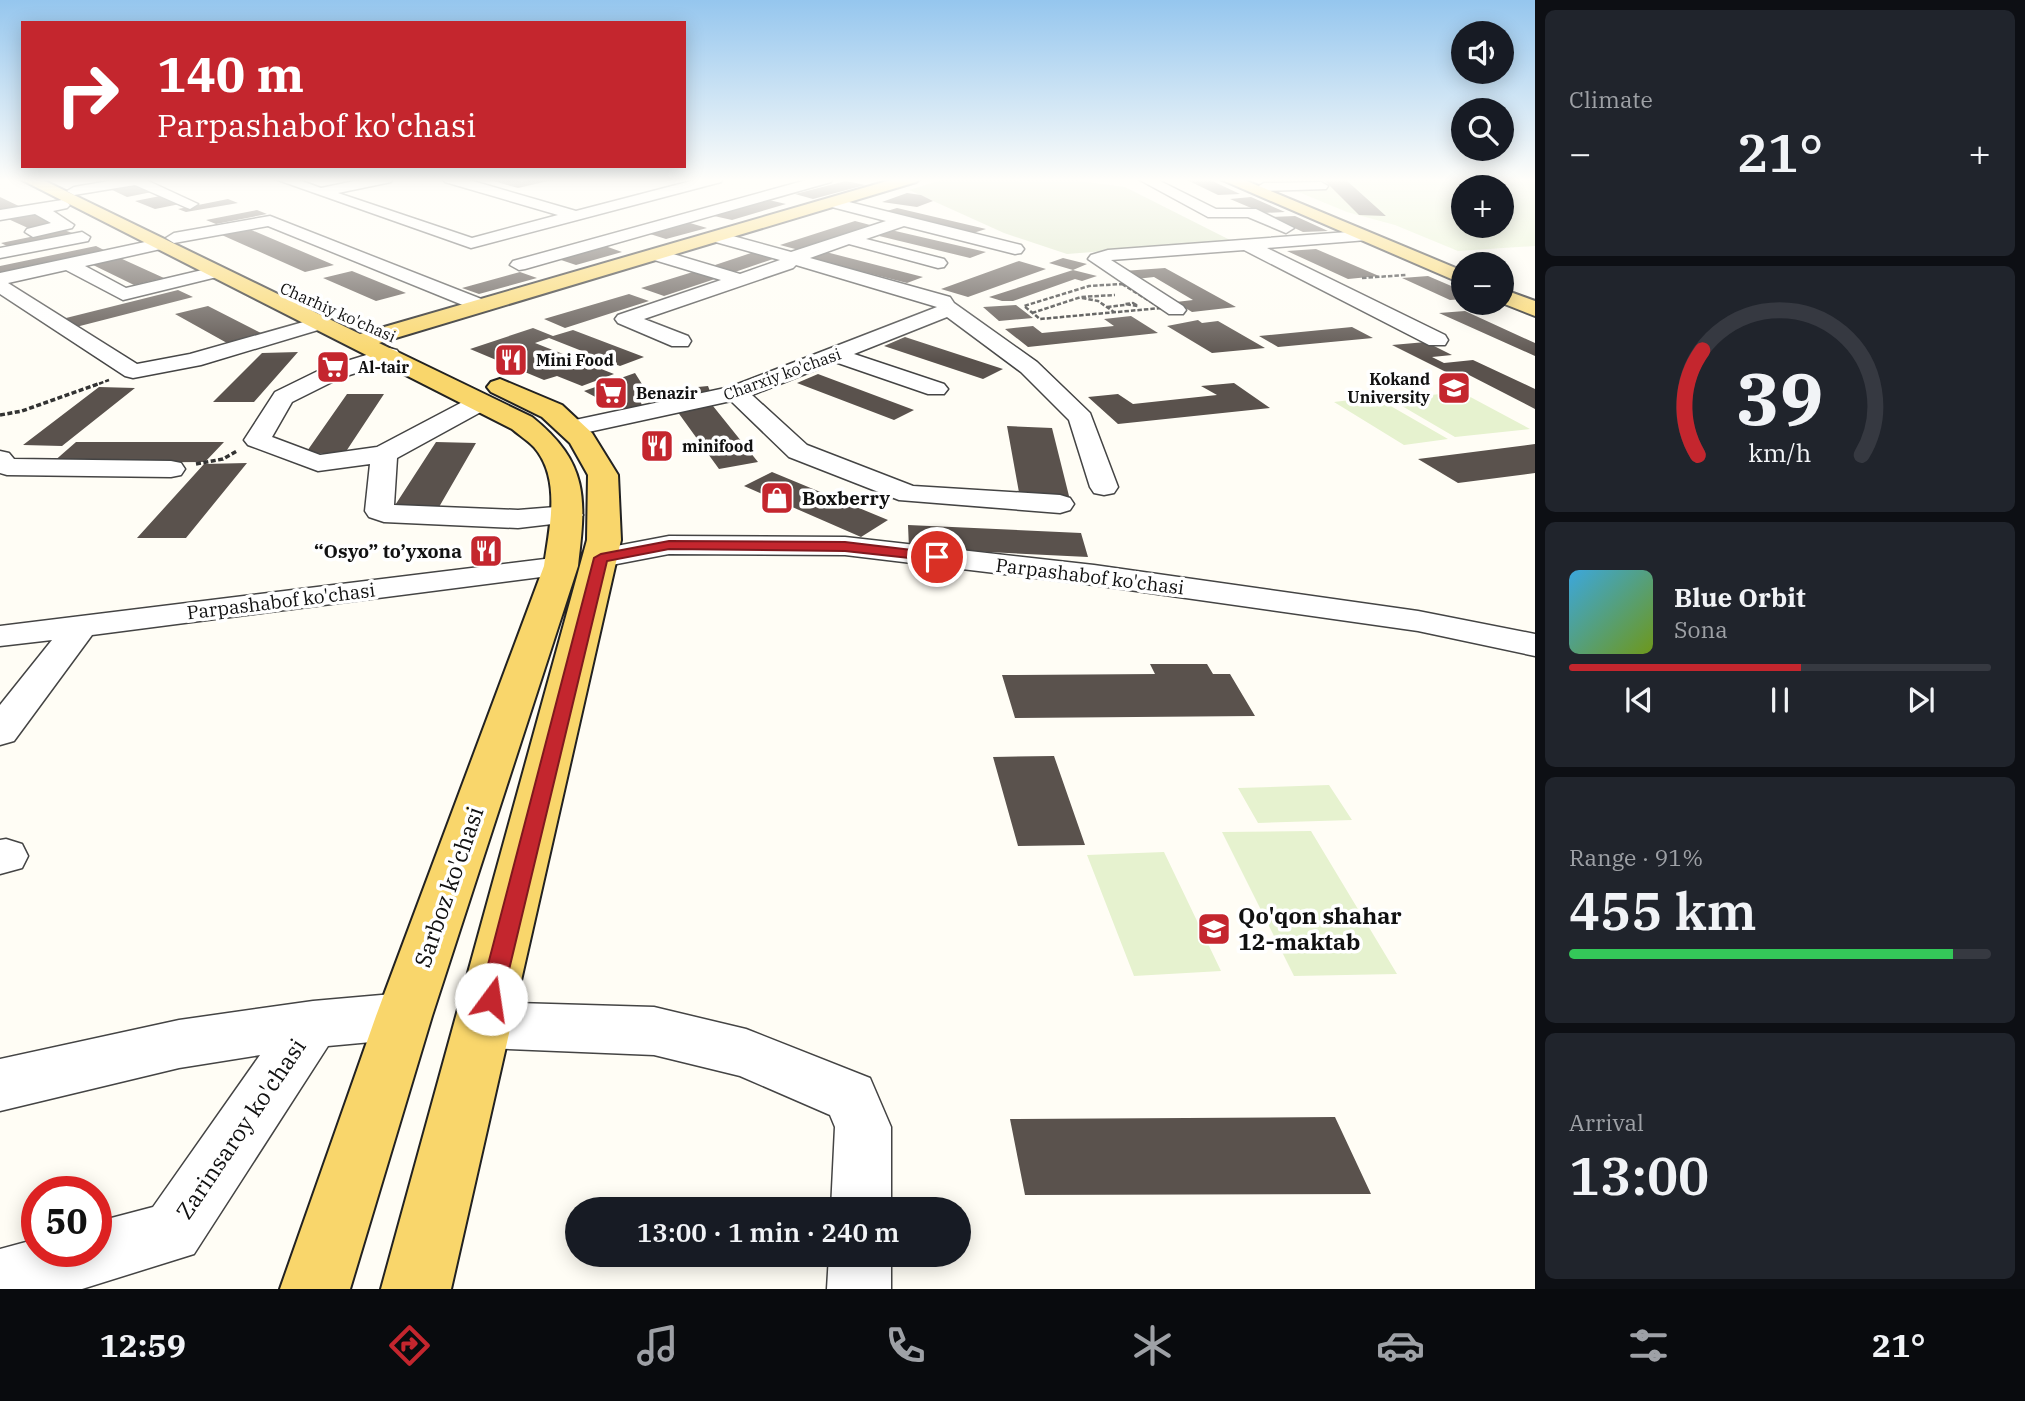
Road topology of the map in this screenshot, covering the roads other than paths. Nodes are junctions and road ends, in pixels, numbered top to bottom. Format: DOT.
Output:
graph roads {
  1 [pos="117,239"];
  2 [pos="140,239"];
  3 [pos="159,239"];
  4 [pos="161,239"];
  5 [pos="315,239"];
  6 [pos="460,239"];
  7 [pos="486,239"];
  8 [pos="612,239"];
  9 [pos="711,239"];
  10 [pos="724,239"];
  11 [pos="848,239"];
  12 [pos="975,239"];
  13 [pos="1321,239"];
  14 [pos="1369,239"];
  15 [pos="1381,239"];
  16 [pos="1247,245"];
  17 [pos="1015,249"];
  18 [pos="0,253"];
  19 [pos="657,255"];
  20 [pos="789,261"];
  21 [pos="938,263"];
  22 [pos="68,264"];
  23 [pos="519,265"];
  24 [pos="1451,270"];
  25 [pos="1451,271"];
  26 [pos="215,272"];
  27 [pos="0,279"];
  28 [pos="740,280"];
  29 [pos="0,286"];
  30 [pos="1514,290"];
  31 [pos="1535,299"];
  32 [pos="1514,300"];
  33 [pos="482,306"];
  34 [pos="947,307"];
  35 [pos="1535,309"];
  36 [pos="1176,310"];
  37 [pos="321,323"];
  38 [pos="1437,340"];
  39 [pos="680,341"];
  40 [pos="388,344"];
  41 [pos="836,355"];
  42 [pos="444,360"];
  43 [pos="480,377"];
  44 [pos="936,390"];
  45 [pos="736,393"];
  46 [pos="481,402"];
  47 [pos="569,428"];
  48 [pos="384,454"];
  49 [pos="0,459"];
  50 [pos="171,469"];
  51 [pos="1104,487"];
  52 [pos="579,490"];
  53 [pos="1060,504"];
  54 [pos="581,562"];
  55 [pos="81,626"];
  56 [pos="0,636"];
  57 [pos="1535,645"];
  58 [pos="0,732"];
  59 [pos="404,1016"];
  60 [pos="313,1024"];
  61 [pos="484,1025"];
  62 [pos="0,1085"];
  63 [pos="861,1197"];
  64 [pos="860,1267"];
  65 [pos="0,1281"];
  66 [pos="315,1289"];
  67 [pos="416,1289"];
  68 [pos="859,1289"];
  1 -- 18 [label="street"];
  2 -- 22 [label="street"];
  3 -- 26 [label="main road, Charhiy ko'chasi"];
  4 -- 40 [label="main road, Charhiy ko'chasi"];
  5 -- 33 [label="street"];
  6 -- 7 [label="street"];
  8 -- 23 [label="street"];
  9 -- 19 [label="main road"];
  10 -- 20 [label="street"];
  11 -- 20 [label="street"];
  11 -- 21 [label="street"];
  12 -- 17 [label="street"];
  13 -- 16 [label="street"];
  14 -- 25 [label="main road"];
  15 -- 24 [label="main road"];
  16 -- 36 [label="street"];
  16 -- 38 [label="street"];
  19 -- 28 [label="street"];
  19 -- 33 [label="main road"];
  20 -- 28 [label="street"];
  20 -- 34 [label="street"];
  22 -- 26 [label="street"];
  22 -- 27 [label="street"];
  26 -- 37 [label="main road, Charhiy ko'chasi"];
  28 -- 39 [label="street"];
  29 -- 37 [label="street"];
  30 -- 31 [label="main road"];
  32 -- 35 [label="main road"];
  33 -- 40 [label="main road"];
  34 -- 41 [label="street, Charxiy ko'chasi"];
  34 -- 51 [label="street"];
  37 -- 40 [label="main road, Charhiy ko'chasi"];
  40 -- 42 [label="main road, Charhiy ko'chasi"];
  40 -- 46 [label="main road, Charhiy ko'chasi"];
  40 -- 48 [label="street"];
  41 -- 44 [label="street"];
  41 -- 45 [label="street, Charxiy ko'chasi"];
  43 -- 47 [label="main road"];
  45 -- 47 [label="street, Charxiy ko'chasi"];
  45 -- 53 [label="street"];
  46 -- 48 [label="street"];
  46 -- 52 [label="main road, Charhiy ko'chasi"];
  47 -- 52 [label="main road"];
  48 -- 52 [label="street"];
  49 -- 50 [label="street"];
  52 -- 54 [label="main road, Sarboz ko'chasi"];
  54 -- 55 [label="street, Parpashabof ko'chasi"];
  54 -- 57 [label="street, Parpashabof ko'chasi"];
  54 -- 59 [label="main road, Sarboz ko'chasi"];
  54 -- 61 [label="main road, Sarboz ko'chasi"];
  55 -- 56 [label="street, Parpashabof ko'chasi"];
  55 -- 58 [label="street"];
  59 -- 60 [label="street, Zarinsaroy ko'chasi"];
  59 -- 66 [label="main road, Sarboz ko'chasi"];
  60 -- 62 [label="street"];
  60 -- 65 [label="street, Zarinsaroy ko'chasi"];
  61 -- 63 [label="street"];
  61 -- 67 [label="main road, Sarboz ko'chasi"];
  64 -- 68 [label="street"];
}
